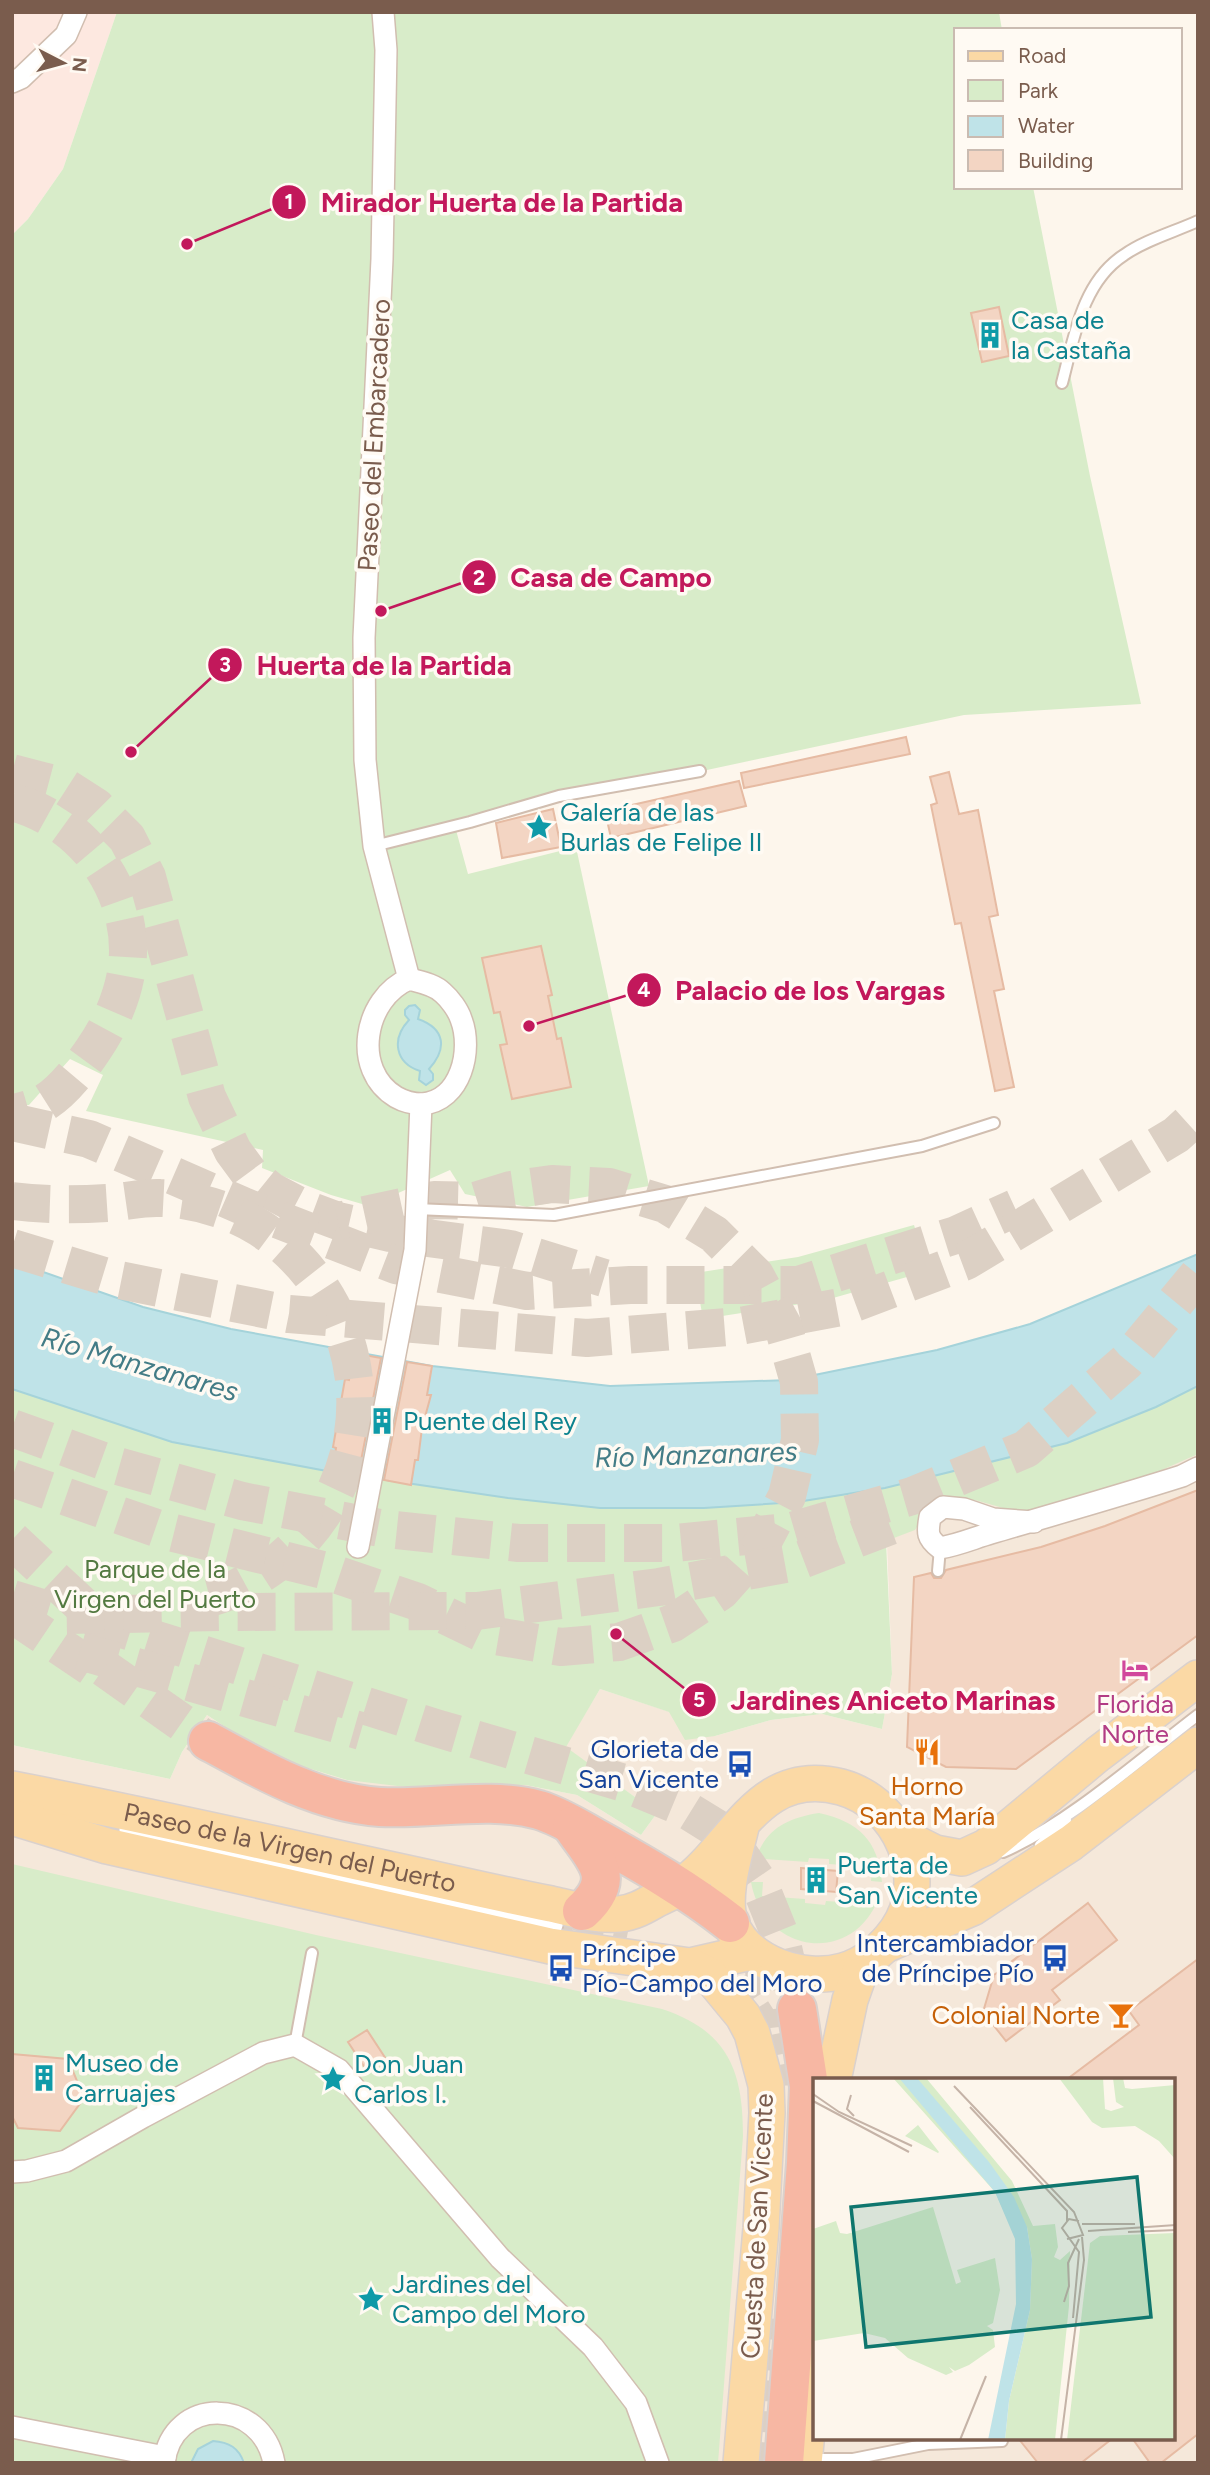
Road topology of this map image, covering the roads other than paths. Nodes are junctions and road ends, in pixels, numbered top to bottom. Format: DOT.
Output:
graph roads {
  1 [pos="76,12"];
  2 [pos="383,12"];
  3 [pos="12,82"];
  4 [pos="1198,221"];
  5 [pos="1062,383"];
  6 [pos="700,771"];
  7 [pos="374,846"];
  8 [pos="409,979"];
  9 [pos="421,1104"];
  10 [pos="994,1124"];
  11 [pos="416,1209"];
  12 [pos="1198,1468"];
  13 [pos="1034,1522"];
  14 [pos="358,1547"];
  15 [pos="940,1548"];
  16 [pos="938,1571"];
  17 [pos="1198,1678"];
  18 [pos="1198,1715"];
  19 [pos="208,1741"];
  20 [pos="1198,1745"];
  21 [pos="12,1790"];
  22 [pos="12,1804"];
  23 [pos="1082,1804"];
  24 [pos="12,1817"];
  25 [pos="742,1823"];
  26 [pos="571,1825"];
  27 [pos="901,1836"];
  28 [pos="962,1858"];
  29 [pos="682,1886"];
  30 [pos="993,1892"];
  31 [pos="563,1922"];
  32 [pos="741,1937"];
  33 [pos="312,1953"];
  34 [pos="874,1954"];
  35 [pos="690,1966"];
  36 [pos="772,2015"];
  37 [pos="295,2045"];
  38 [pos="833,2078"];
  39 [pos="12,2172"];
  40 [pos="813,2364"];
  41 [pos="12,2427"];
  42 [pos="927,2441"];
  43 [pos="1002,2441"];
  44 [pos="165,2460"];
  45 [pos="797,2461"];
  46 [pos="274,2463"];
  47 [pos="658,2463"];
  48 [pos="741,2463"];
  49 [pos="764,2463"];
  1 -- 3 [label="street"];
  2 -- 7 [label="street, Paseo del Embarcadero"];
  4 -- 5 [label="lane"];
  6 -- 7 [label="lane"];
  7 -- 8 [label="street, Paseo del Embarcadero"];
  8 -- 9 [label="street"];
  8 -- 9 [label="street"];
  9 -- 11 [label="street"];
  10 -- 11 [label="lane"];
  11 -- 14 [label="street"];
  12 -- 13 [label="street"];
  13 -- 15 [label="street"];
  13 -- 15 [label="street"];
  15 -- 16 [label="lane"];
  17 -- 28 [label="main road"];
  18 -- 23 [label="lane"];
  19 -- 26 [label="highway"];
  20 -- 30 [label="main road"];
  21 -- 31 [label="main road, Paseo de la Virgen del Puerto"];
  22 -- 31 [label="street, Paseo de la Virgen del Puerto"];
  23 -- 28 [label="lane"];
  23 -- 30 [label="lane"];
  24 -- 31 [label="main road, Paseo de la Virgen del Puerto"];
  25 -- 27 [label="main road"];
  25 -- 29 [label="main road, Paseo de la Virgen del Puerto"];
  25 -- 32 [label="main road"];
  26 -- 29 [label="highway"];
  26 -- 31 [label="highway"];
  27 -- 28 [label="main road"];
  27 -- 34 [label="main road"];
  29 -- 31 [label="main road, Paseo de la Virgen del Puerto"];
  29 -- 32 [label="highway"];
  30 -- 34 [label="main road"];
  31 -- 35 [label="main road, Paseo de la Virgen del Puerto"];
  32 -- 34 [label="main road"];
  32 -- 35 [label="main road, Paseo de la Virgen del Puerto"];
  32 -- 36 [label="main road, Cuesta de San Vicente"];
  33 -- 37 [label="lane"];
  34 -- 38 [label="main road"];
  35 -- 36 [label="main road"];
  36 -- 45 [label="highway"];
  36 -- 48 [label="main road, Cuesta de San Vicente"];
  36 -- 49 [label="highway"];
  37 -- 39 [label="street"];
  37 -- 47 [label="street"];
  40 -- 45 [label="main road"];
  41 -- 44 [label="street"];
  42 -- 43 [label="lane"];
  42 -- 45 [label="lane"];
  44 -- 46 [label="street"];
}
